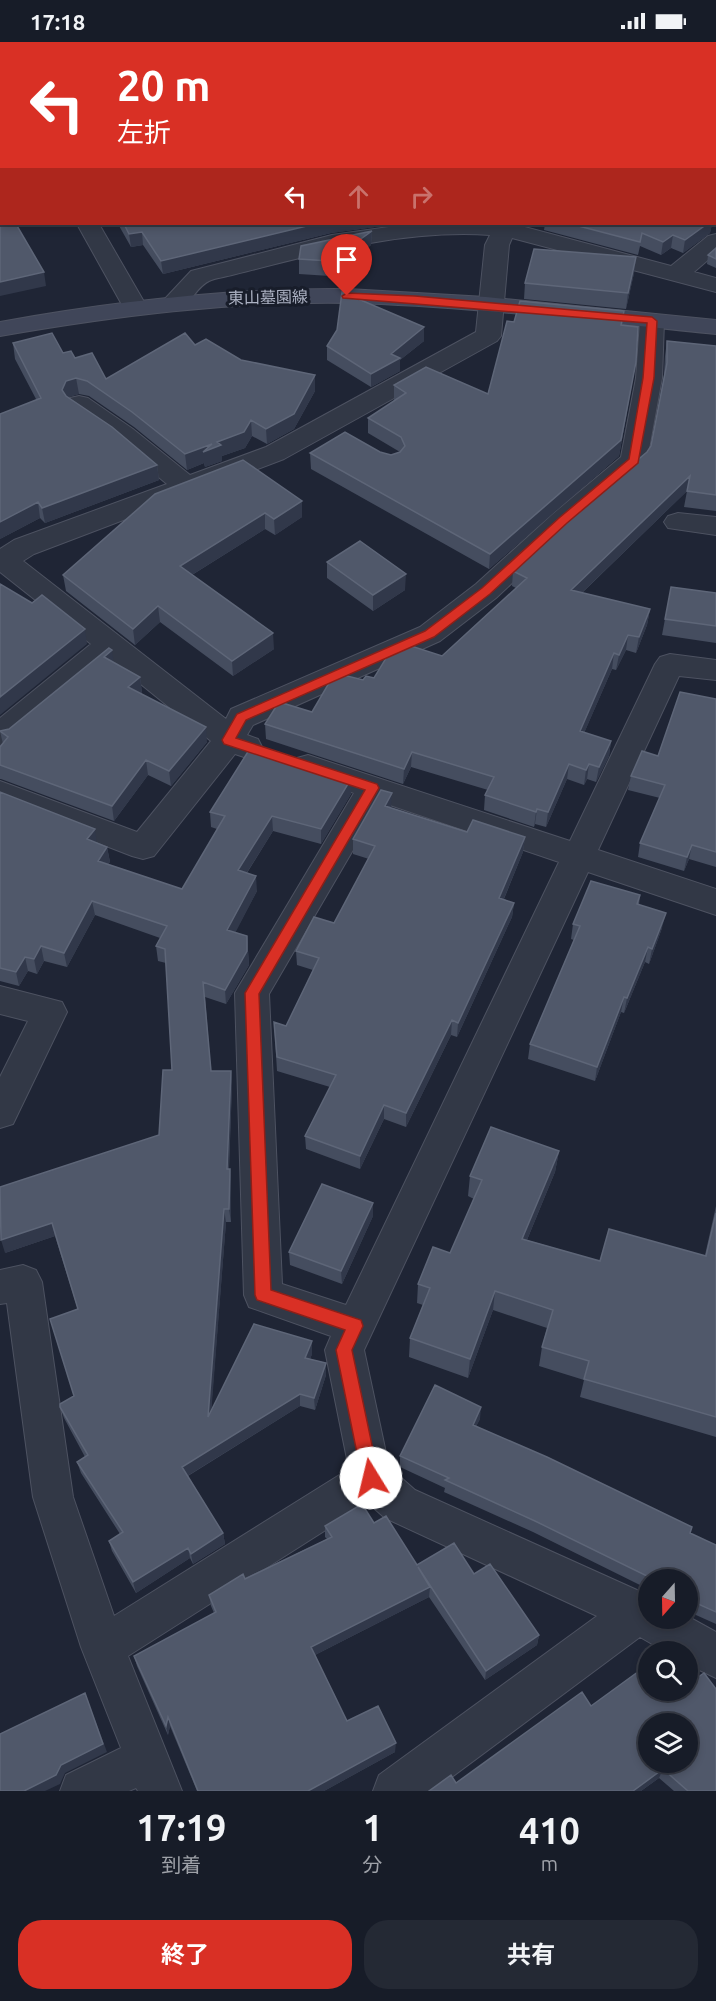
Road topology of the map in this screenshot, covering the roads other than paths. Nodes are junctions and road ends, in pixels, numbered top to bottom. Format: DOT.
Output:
graph roads {
  1 [pos="89,225"];
  2 [pos="358,225"];
  3 [pos="504,225"];
  4 [pos="380,234"];
  5 [pos="716,241"];
  6 [pos="676,274"];
  7 [pos="716,285"];
  8 [pos="174,303"];
  9 [pos="490,306"];
  10 [pos="135,307"];
  11 [pos="652,321"];
  12 [pos="716,327"];
  13 [pos="0,329"];
  14 [pos="79,404"];
  15 [pos="328,424"];
  16 [pos="355,440"];
  17 [pos="187,486"];
  18 [pos="678,522"];
  19 [pos="716,526"];
  20 [pos="1,560"];
  21 [pos="110,645"];
  22 [pos="716,670"];
  23 [pos="0,734"];
  24 [pos="229,740"];
  25 [pos="373,788"];
  26 [pos="0,793"];
  27 [pos="580,857"];
  28 [pos="716,902"];
  29 [pos="0,1000"];
  30 [pos="0,1113"];
  31 [pos="0,1287"];
  32 [pos="355,1326"];
  33 [pos="371,1478"];
  34 [pos="638,1613"];
  35 [pos="638,1620"];
  36 [pos="667,1629"];
  37 [pos="103,1647"];
  38 [pos="716,1656"];
  39 [pos="154,1775"];
  40 [pos="82,1791"];
  41 [pos="395,1791"];
  1 -- 10 [label="street"];
  2 -- 4 [label="street"];
  3 -- 4 [label="street"];
  3 -- 6 [label="street"];
  3 -- 9 [label="street"];
  4 -- 8 [label="street"];
  5 -- 6 [label="street"];
  6 -- 7 [label="street"];
  8 -- 9 [label="street, 東山墓園線"];
  8 -- 10 [label="street, 東山墓園線"];
  9 -- 11 [label="street, 東山墓園線"];
  9 -- 15 [label="street"];
  10 -- 13 [label="street, 東山墓園線"];
  11 -- 12 [label="street, 東山墓園線"];
  11 -- 24 [label="street"];
  14 -- 17 [label="street"];
  15 -- 16 [label="street"];
  15 -- 17 [label="street"];
  17 -- 20 [label="street"];
  18 -- 19 [label="street"];
  20 -- 21 [label="street"];
  21 -- 23 [label="street"];
  21 -- 24 [label="street"];
  22 -- 27 [label="street"];
  24 -- 25 [label="street"];
  24 -- 26 [label="street"];
  25 -- 27 [label="street"];
  25 -- 32 [label="street"];
  27 -- 28 [label="street"];
  27 -- 32 [label="street"];
  29 -- 30 [label="street"];
  31 -- 37 [label="street"];
  32 -- 33 [label="street"];
  33 -- 34 [label="street"];
  33 -- 37 [label="street"];
  35 -- 41 [label="street"];
  36 -- 38 [label="street"];
  37 -- 39 [label="street"];
  39 -- 40 [label="street"];
}
